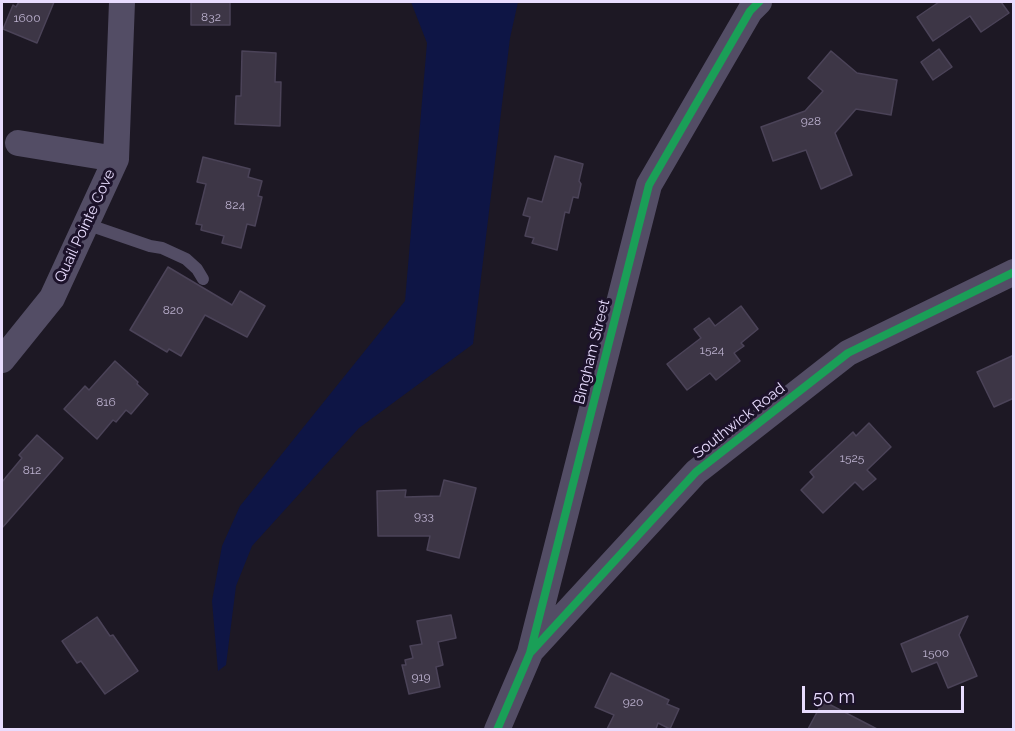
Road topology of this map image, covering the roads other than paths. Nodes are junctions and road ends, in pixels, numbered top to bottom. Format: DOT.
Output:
graph roads {
  1 [pos="122,2"];
  2 [pos="759,2"];
  3 [pos="18,143"];
  4 [pos="116,159"];
  5 [pos="86,224"];
  6 [pos="1014,272"];
  7 [pos="202,279"];
  8 [pos="2,360"];
  9 [pos="530,653"];
  10 [pos="497,729"];
  1 -- 4 [label="street, Quail Pointe Cove"];
  2 -- 9 [label="street, Bingham Street"];
  3 -- 4 [label="street"];
  4 -- 5 [label="street, Quail Pointe Cove"];
  5 -- 7 [label="lane"];
  5 -- 8 [label="street, Quail Pointe Cove"];
  6 -- 9 [label="street, Southwick Road"];
  9 -- 10 [label="street, Bingham Street"];
}
